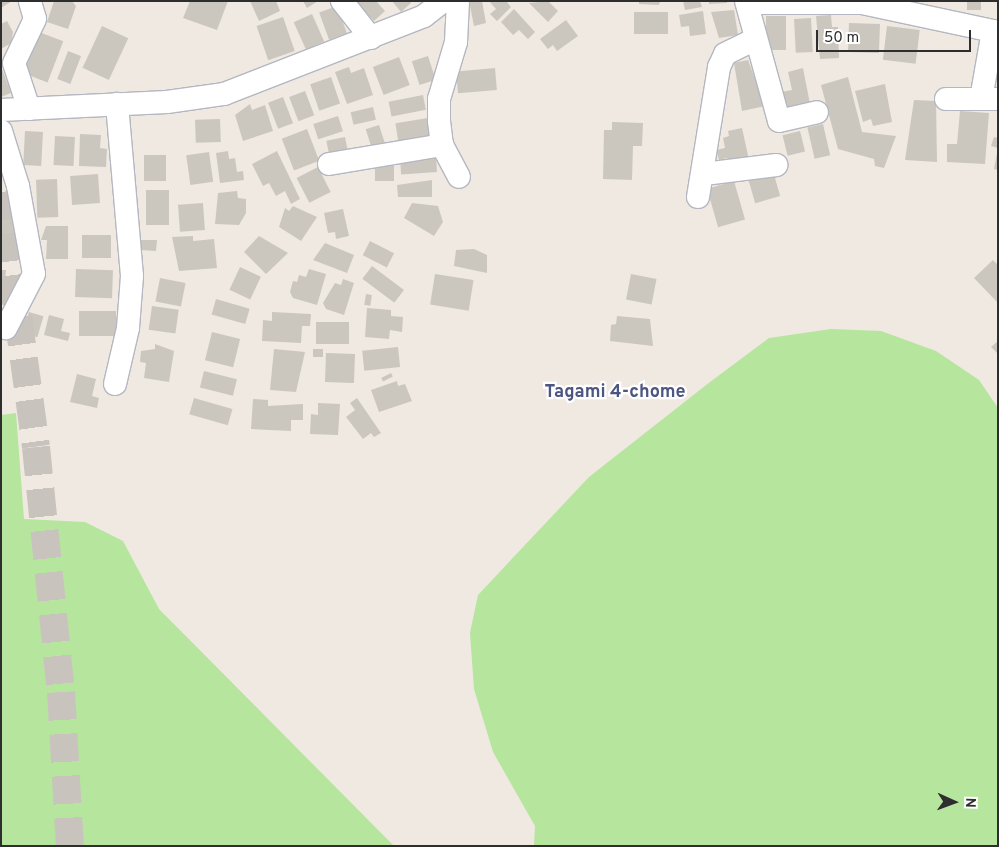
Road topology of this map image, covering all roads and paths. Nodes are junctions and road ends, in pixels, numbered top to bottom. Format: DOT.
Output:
graph roads {
  1 [pos="30,1"];
  2 [pos="342,1"];
  3 [pos="443,1"];
  4 [pos="458,1"];
  5 [pos="746,2"];
  6 [pos="370,38"];
  7 [pos="754,40"];
  8 [pos="946,99"];
  9 [pos="989,99"];
  10 [pos="117,104"];
  11 [pos="28,108"];
  12 [pos="1,110"];
  13 [pos="817,112"];
  14 [pos="1,131"];
  15 [pos="442,145"];
  16 [pos="329,164"];
  17 [pos="776,165"];
  18 [pos="704,174"];
  19 [pos="459,177"];
  20 [pos="698,197"];
  21 [pos="6,328"];
  22 [pos="115,384"];
  1 -- 11 [label="street"];
  2 -- 6 [label="street"];
  3 -- 6 [label="street"];
  4 -- 15 [label="street"];
  5 -- 7 [label="street"];
  5 -- 9 [label="street"];
  6 -- 10 [label="street"];
  7 -- 13 [label="street"];
  7 -- 18 [label="street"];
  8 -- 9 [label="street"];
  10 -- 11 [label="street"];
  10 -- 22 [label="street"];
  11 -- 12 [label="street"];
  14 -- 21 [label="street"];
  15 -- 16 [label="street"];
  15 -- 19 [label="street"];
  17 -- 18 [label="street"];
  18 -- 20 [label="street"];
}
